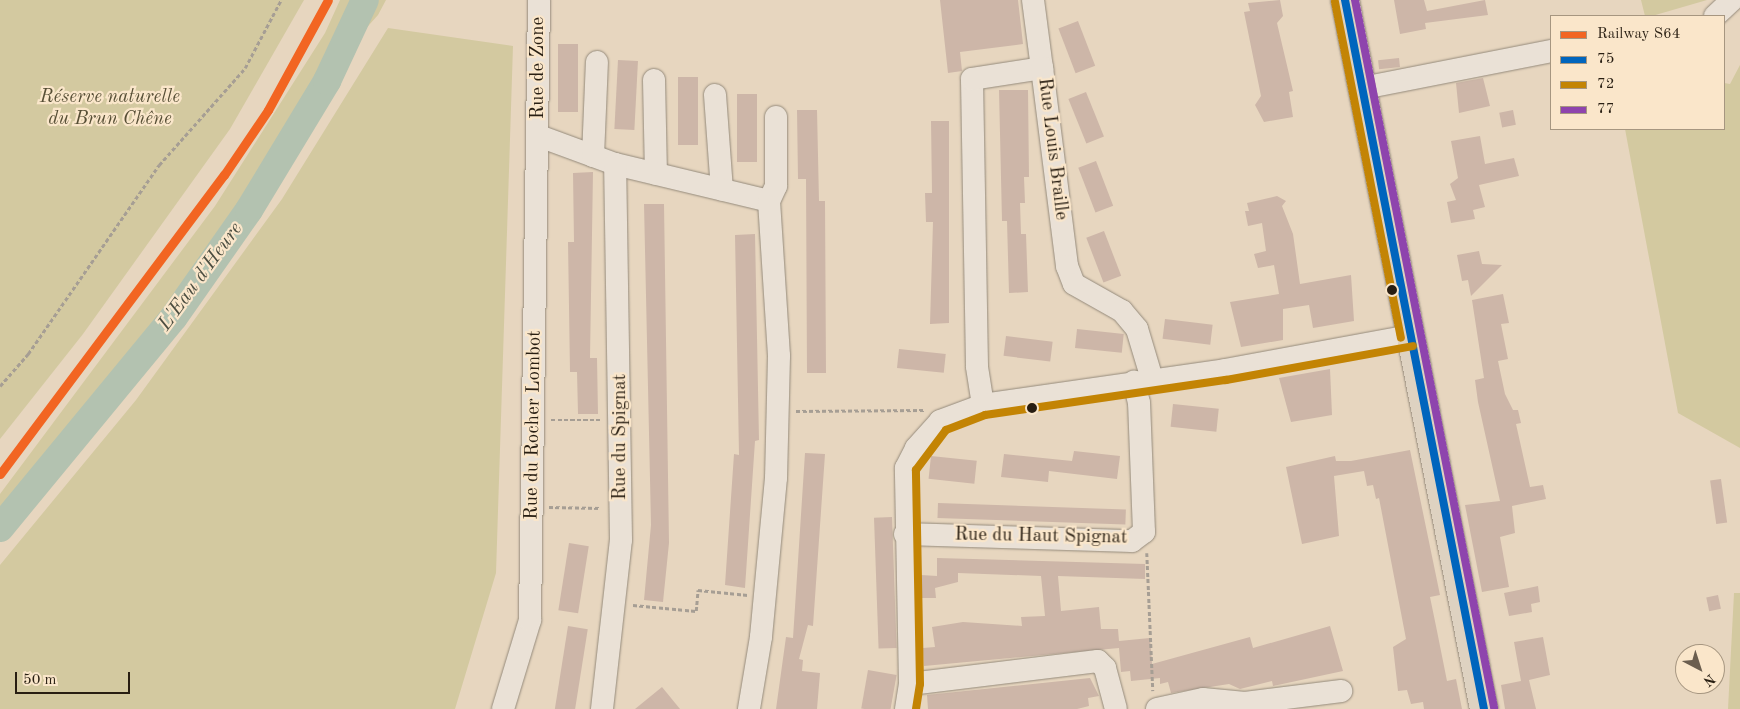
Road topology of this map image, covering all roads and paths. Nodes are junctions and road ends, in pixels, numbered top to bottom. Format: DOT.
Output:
graph roads {
  1 [pos="281,0"];
  2 [pos="539,0"];
  3 [pos="1033,0"];
  4 [pos="1345,0"];
  5 [pos="1732,0"];
  6 [pos="1716,15"];
  7 [pos="1550,51"];
  8 [pos="597,62"];
  9 [pos="1042,68"];
  10 [pos="654,80"];
  11 [pos="1362,88"];
  12 [pos="715,94"];
  13 [pos="776,117"];
  14 [pos="539,136"];
  15 [pos="593,156"];
  16 [pos="615,164"];
  17 [pos="656,174"];
  18 [pos="722,190"];
  19 [pos="769,201"];
  20 [pos="1411,336"];
  21 [pos="1143,380"];
  22 [pos="0,386"];
  23 [pos="983,405"];
  24 [pos="778,412"];
  25 [pos="534,419"];
  26 [pos="621,421"];
  27 [pos="940,421"];
  28 [pos="533,507"];
  29 [pos="621,508"];
  30 [pos="905,534"];
  31 [pos="1139,536"];
  32 [pos="765,597"];
  33 [pos="614,603"];
  34 [pos="910,684"];
  35 [pos="1341,691"];
  36 [pos="1153,702"];
  37 [pos="503,709"];
  38 [pos="602,709"];
  39 [pos="749,709"];
  40 [pos="906,709"];
  41 [pos="1116,709"];
  42 [pos="1484,709"];
  1 -- 22 [label="path"];
  2 -- 14 [label="street, Rue de Zone"];
  3 -- 9 [label="street"];
  4 -- 11 [label="main road"];
  5 -- 6 [label="street"];
  7 -- 11 [label="street"];
  8 -- 15 [label="street"];
  9 -- 21 [label="street, Rue Louis Braille"];
  9 -- 23 [label="street, Rue Louis Braille"];
  10 -- 17 [label="street"];
  11 -- 20 [label="main road"];
  12 -- 18 [label="street"];
  13 -- 19 [label="street"];
  14 -- 15 [label="street"];
  14 -- 25 [label="street, Rue du Rocher Lombot"];
  15 -- 16 [label="street"];
  16 -- 17 [label="street"];
  16 -- 26 [label="street, Rue du Spignat"];
  17 -- 18 [label="street"];
  18 -- 19 [label="street"];
  19 -- 24 [label="street"];
  20 -- 21 [label="street"];
  20 -- 42 [label="main road"];
  21 -- 23 [label="street"];
  21 -- 31 [label="street, Rue du Haut Spignat"];
  23 -- 27 [label="street"];
  24 -- 27 [label="path"];
  24 -- 32 [label="street"];
  25 -- 26 [label="path"];
  25 -- 28 [label="street, Rue du Rocher Lombot"];
  26 -- 29 [label="street, Rue du Spignat"];
  27 -- 30 [label="street"];
  28 -- 29 [label="path"];
  28 -- 37 [label="street, Rue du Rocher Lombot"];
  29 -- 33 [label="street, Rue du Spignat"];
  30 -- 31 [label="street, Rue du Haut Spignat"];
  30 -- 34 [label="street"];
  31 -- 36 [label="path"];
  32 -- 33 [label="path"];
  32 -- 39 [label="street"];
  33 -- 38 [label="street, Rue du Spignat"];
  34 -- 40 [label="street"];
  34 -- 41 [label="street"];
  35 -- 36 [label="street"];
}
